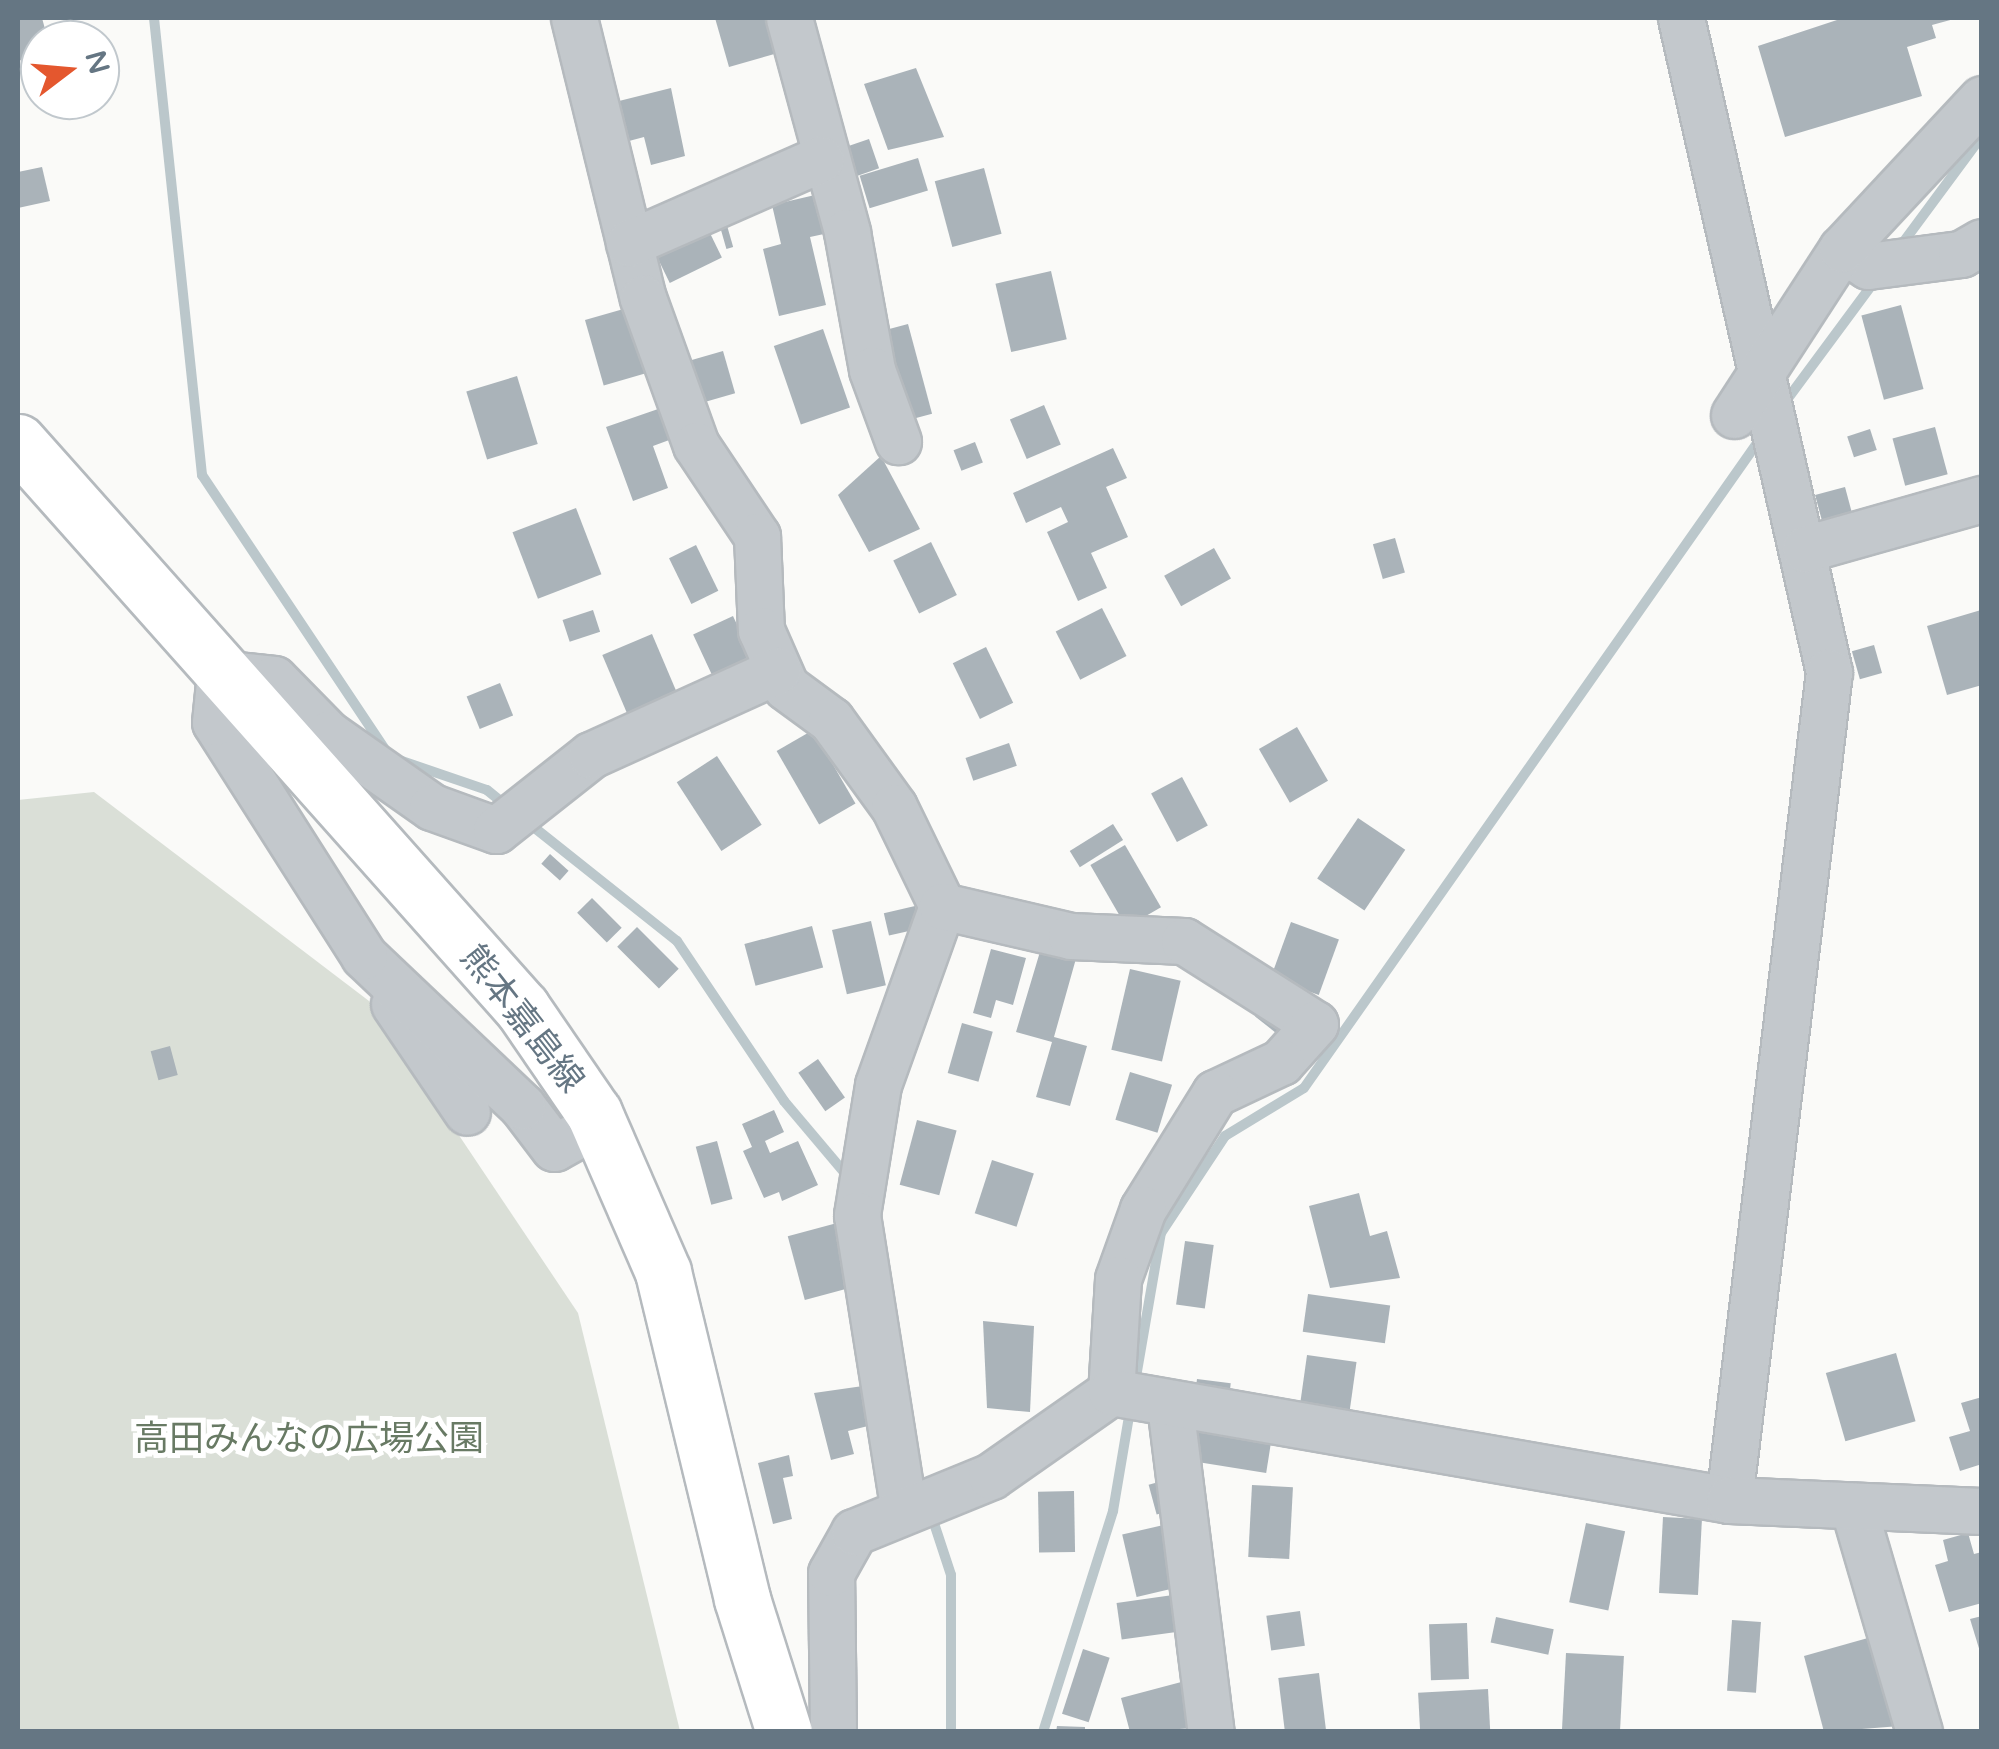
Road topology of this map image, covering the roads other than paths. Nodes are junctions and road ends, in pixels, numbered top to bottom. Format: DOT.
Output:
graph roads {
  1 [pos="574,18"];
  2 [pos="788,18"];
  3 [pos="1681,18"];
  4 [pos="1982,98"];
  5 [pos="820,159"];
  6 [pos="629,242"];
  7 [pos="1982,242"];
  8 [pos="1842,249"];
  9 [pos="1746,398"];
  10 [pos="898,441"];
  11 [pos="18,442"];
  12 [pos="1982,499"];
  13 [pos="1806,549"];
  14 [pos="778,670"];
  15 [pos="220,672"];
  16 [pos="942,906"];
  17 [pos="364,956"];
  18 [pos="467,1112"];
  19 [pos="599,1123"];
  20 [pos="1111,1392"];
  21 [pos="1170,1404"];
  22 [pos="1729,1500"];
  23 [pos="903,1506"];
  24 [pos="1853,1506"];
  25 [pos="1982,1511"];
  26 [pos="784,1732"];
  27 [pos="832,1732"];
  28 [pos="1210,1732"];
  29 [pos="1919,1732"];
  1 -- 6 [label="street"];
  2 -- 5 [label="street"];
  3 -- 9 [label="street"];
  4 -- 8 [label="street"];
  5 -- 6 [label="street"];
  5 -- 10 [label="street"];
  6 -- 14 [label="street"];
  7 -- 8 [label="street"];
  8 -- 9 [label="street"];
  9 -- 13 [label="street"];
  11 -- 15 [label="main road, 熊本嘉島線"];
  12 -- 13 [label="street"];
  13 -- 22 [label="street"];
  14 -- 15 [label="street"];
  14 -- 16 [label="street"];
  15 -- 17 [label="street"];
  15 -- 19 [label="main road, 熊本嘉島線"];
  16 -- 20 [label="street"];
  16 -- 23 [label="street"];
  17 -- 18 [label="street"];
  17 -- 19 [label="street"];
  19 -- 26 [label="main road, 熊本嘉島線"];
  20 -- 21 [label="street"];
  20 -- 23 [label="street"];
  21 -- 22 [label="street"];
  21 -- 28 [label="street"];
  22 -- 24 [label="street"];
  23 -- 27 [label="street"];
  24 -- 25 [label="street"];
  24 -- 29 [label="street"];
}
